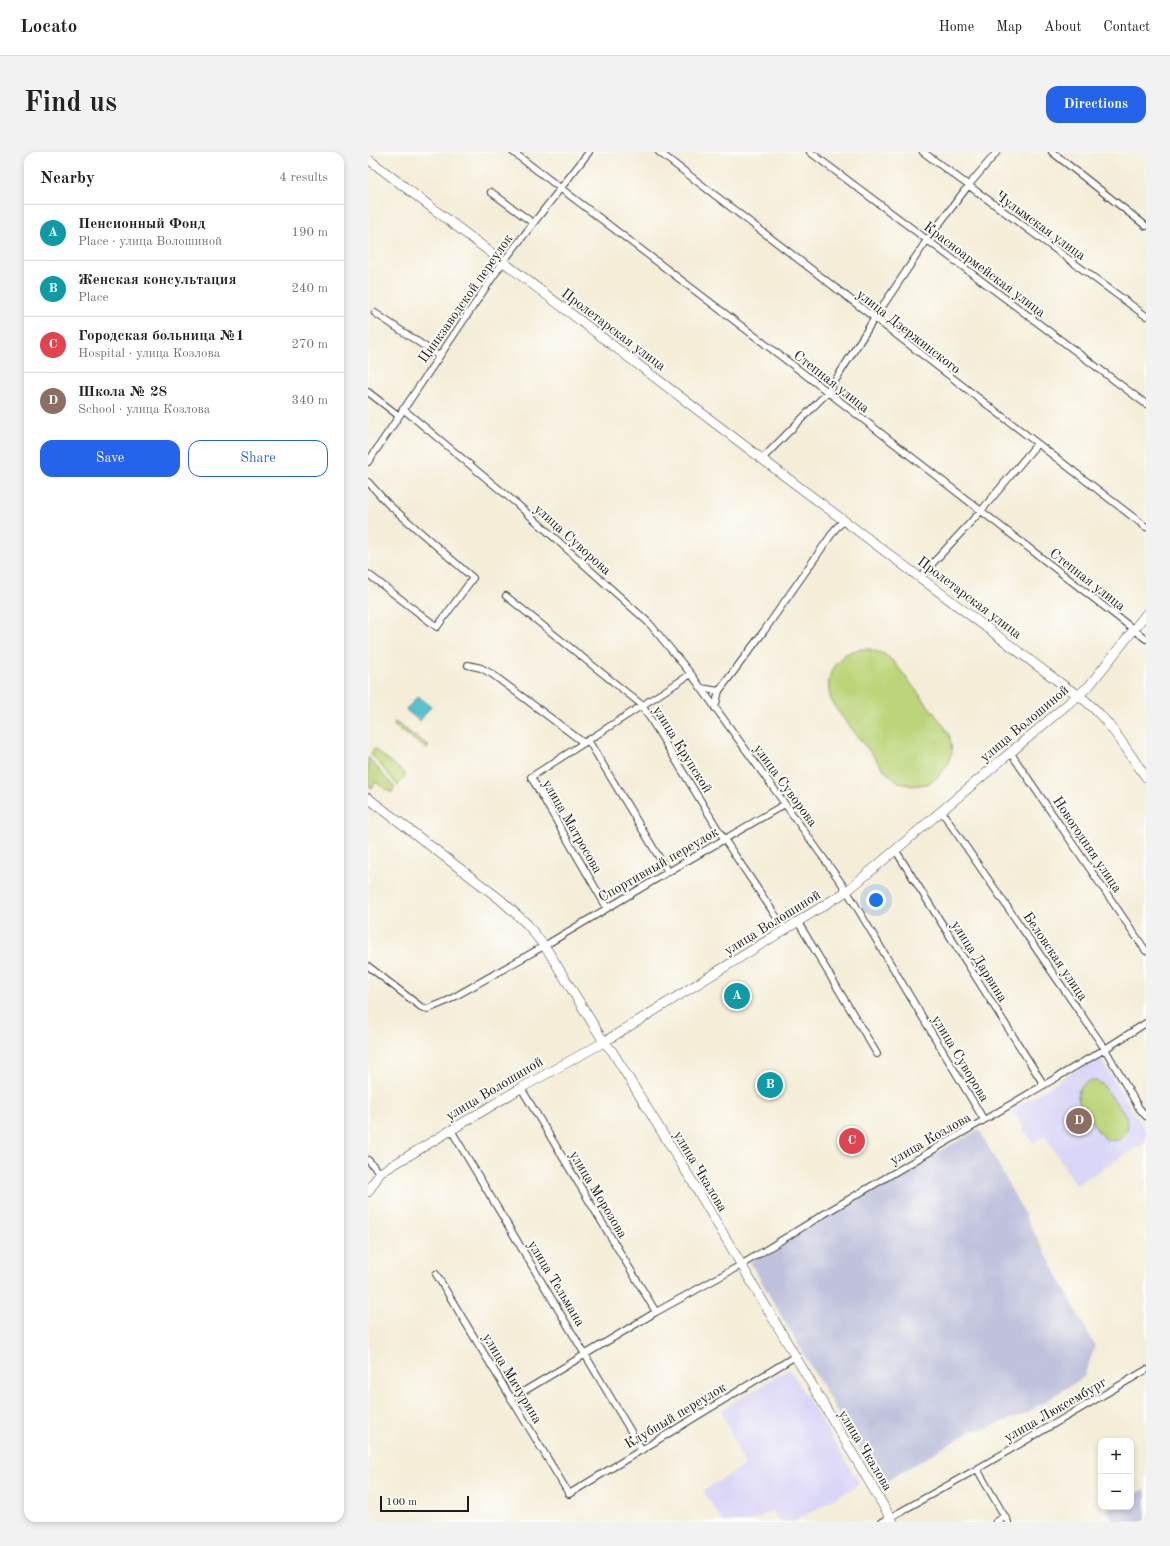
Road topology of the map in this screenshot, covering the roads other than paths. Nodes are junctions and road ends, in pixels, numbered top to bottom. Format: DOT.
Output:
graph roads {
  1 [pos="513,152"];
  2 [pos="589,152"];
  3 [pos="659,152"];
  4 [pos="810,152"];
  5 [pos="922,152"];
  6 [pos="997,152"];
  7 [pos="1052,152"];
  8 [pos="368,159"];
  9 [pos="968,186"];
  10 [pos="560,188"];
  11 [pos="491,192"];
  12 [pos="533,223"];
  13 [pos="1146,226"];
  14 [pos="927,240"];
  15 [pos="503,262"];
  16 [pos="375,313"];
  17 [pos="1146,316"];
  18 [pos="874,319"];
  19 [pos="439,356"];
  20 [pos="368,392"];
  21 [pos="828,392"];
  22 [pos="1146,404"];
  23 [pos="403,410"];
  24 [pos="399,416"];
  25 [pos="1037,444"];
  26 [pos="762,459"];
  27 [pos="368,462"];
  28 [pos="368,482"];
  29 [pos="981,511"];
  30 [pos="844,521"];
  31 [pos="1146,527"];
  32 [pos="368,574"];
  33 [pos="920,577"];
  34 [pos="506,596"];
  35 [pos="1146,614"];
  36 [pos="1134,630"];
  37 [pos="1146,639"];
  38 [pos="468,665"];
  39 [pos="691,674"];
  40 [pos="701,688"];
  41 [pos="719,691"];
  42 [pos="1079,694"];
  43 [pos="642,705"];
  44 [pos="715,708"];
  45 [pos="586,742"];
  46 [pos="1010,752"];
  47 [pos="1146,777"];
  48 [pos="368,798"];
  49 [pos="785,804"];
  50 [pos="942,812"];
  51 [pos="724,839"];
  52 [pos="896,851"];
  53 [pos="668,872"];
  54 [pos="847,891"];
  55 [pos="607,908"];
  56 [pos="798,922"];
  57 [pos="786,931"];
  58 [pos="544,946"];
  59 [pos="1146,950"];
  60 [pos="368,966"];
  61 [pos="1146,1023"];
  62 [pos="604,1042"];
  63 [pos="1105,1049"];
  64 [pos="877,1054"];
  65 [pos="1044,1085"];
  66 [pos="521,1088"];
  67 [pos="1146,1116"];
  68 [pos="984,1120"];
  69 [pos="450,1130"];
  70 [pos="368,1160"];
  71 [pos="380,1173"];
  72 [pos="368,1192"];
  73 [pos="741,1265"];
  74 [pos="436,1274"];
  75 [pos="656,1312"];
  76 [pos="586,1354"];
  77 [pos="794,1357"];
  78 [pos="1146,1370"];
  79 [pos="511,1399"];
  80 [pos="642,1450"];
  81 [pos="977,1469"];
  82 [pos="569,1494"];
  83 [pos="1006,1519"];
  84 [pos="892,1520"];
  85 [pos="882,1522"];
  86 [pos="996,1522"];
  1 -- 10 [label="street, Степная улица"];
  2 -- 10 [label="street, Цинкзаводской переулок"];
  3 -- 18 [label="street, улица Дзержинского"];
  4 -- 14 [label="street, Красноармейская улица"];
  5 -- 9 [label="street, Чулымская улица"];
  6 -- 9 [label="street"];
  7 -- 13 [label="street"];
  8 -- 15 [label="street, Пролетарская улица"];
  9 -- 14 [label="street"];
  9 -- 17 [label="street, Чулымская улица"];
  10 -- 12 [label="street, Цинкзаводской переулок"];
  10 -- 21 [label="street, Степная улица"];
  11 -- 12 [label="street"];
  12 -- 15 [label="street, Цинкзаводской переулок"];
  14 -- 18 [label="street"];
  14 -- 22 [label="street, Красноармейская улица"];
  15 -- 19 [label="street, Цинкзаводской переулок"];
  15 -- 26 [label="street, Пролетарская улица"];
  16 -- 19 [label="street"];
  18 -- 21 [label="street"];
  18 -- 25 [label="street, улица Дзержинского"];
  19 -- 23 [label="street, Цинкзаводской переулок"];
  20 -- 24 [label="street"];
  21 -- 26 [label="street"];
  21 -- 29 [label="street, Степная улица"];
  23 -- 24 [label="street, Цинкзаводской переулок"];
  23 -- 39 [label="street, улица Суворова"];
  24 -- 27 [label="street, Цинкзаводской переулок"];
  25 -- 29 [label="street"];
  25 -- 31 [label="street, улица Дзержинского"];
  26 -- 30 [label="street, Пролетарская улица"];
  28 -- 32 [label="street"];
  29 -- 33 [label="street"];
  29 -- 36 [label="street, Степная улица"];
  30 -- 33 [label="street, Пролетарская улица"];
  30 -- 41 [label="street"];
  33 -- 42 [label="street, Пролетарская улица"];
  34 -- 43 [label="street, улица Крупской"];
  35 -- 36 [label="street, улица Волошиной"];
  36 -- 37 [label="street, Степная улица"];
  36 -- 42 [label="street, улица Волошиной"];
  38 -- 45 [label="street"];
  39 -- 40 [label="street, улица Суворова"];
  39 -- 43 [label="street"];
  40 -- 41 [label="street"];
  40 -- 44 [label="street, улица Суворова"];
  41 -- 44 [label="street"];
  42 -- 46 [label="street, улица Волошиной"];
  42 -- 47 [label="street, Пролетарская улица"];
  43 -- 45 [label="street"];
  43 -- 51 [label="street, улица Крупской"];
  44 -- 49 [label="street, улица Суворова"];
  45 -- 53 [label="street"];
  45 -- 55 [label="street, улица Матросова"];
  46 -- 50 [label="street, улица Волошиной"];
  46 -- 59 [label="street, Новогодняя улица"];
  48 -- 58 [label="street, улица Чкалова"];
  49 -- 51 [label="street, Спортивный переулок"];
  49 -- 54 [label="street, улица Суворова"];
  50 -- 52 [label="street, улица Волошиной"];
  50 -- 63 [label="street, Беловская улица"];
  51 -- 53 [label="street, Спортивный переулок"];
  51 -- 57 [label="street, улица Крупской"];
  52 -- 54 [label="street, улица Волошиной"];
  52 -- 65 [label="street, улица Дарвина"];
  53 -- 55 [label="street, Спортивный переулок"];
  54 -- 56 [label="street, улица Волошиной"];
  54 -- 68 [label="street, улица Суворова"];
  55 -- 58 [label="street, Спортивный переулок"];
  56 -- 57 [label="street, улица Волошиной"];
  56 -- 64 [label="street"];
  57 -- 62 [label="street, улица Волошиной"];
  58 -- 60 [label="street, Спортивный переулок"];
  58 -- 62 [label="street, улица Чкалова"];
  61 -- 63 [label="street, улица Козлова"];
  62 -- 66 [label="street, улица Волошиной"];
  62 -- 73 [label="street, улица Чкалова"];
  63 -- 65 [label="street, улица Козлова"];
  63 -- 67 [label="street, Беловская улица"];
  65 -- 68 [label="street, улица Козлова"];
  66 -- 69 [label="street, улица Волошиной"];
  66 -- 75 [label="street, улица Морозова"];
  68 -- 73 [label="street, улица Козлова"];
  69 -- 71 [label="street, улица Волошиной"];
  69 -- 76 [label="street, улица Тельмана"];
  70 -- 71 [label="street"];
  71 -- 72 [label="street, улица Волошиной"];
  73 -- 75 [label="street, улица Козлова"];
  73 -- 77 [label="street, улица Чкалова"];
  74 -- 79 [label="street, улица Мичурина"];
  75 -- 76 [label="street"];
  76 -- 79 [label="street"];
  76 -- 80 [label="street, улица Тельмана"];
  77 -- 80 [label="street, Клубный переулок"];
  77 -- 84 [label="street, улица Чкалова"];
  78 -- 81 [label="street, улица Люксембург"];
  79 -- 82 [label="street, улица Мичурина"];
  80 -- 82 [label="street, Клубный переулок"];
  81 -- 83 [label="street"];
  81 -- 84 [label="street, улица Люксембург"];
  83 -- 86 [label="street"];
  84 -- 85 [label="street, улица Люксембург"];
}
